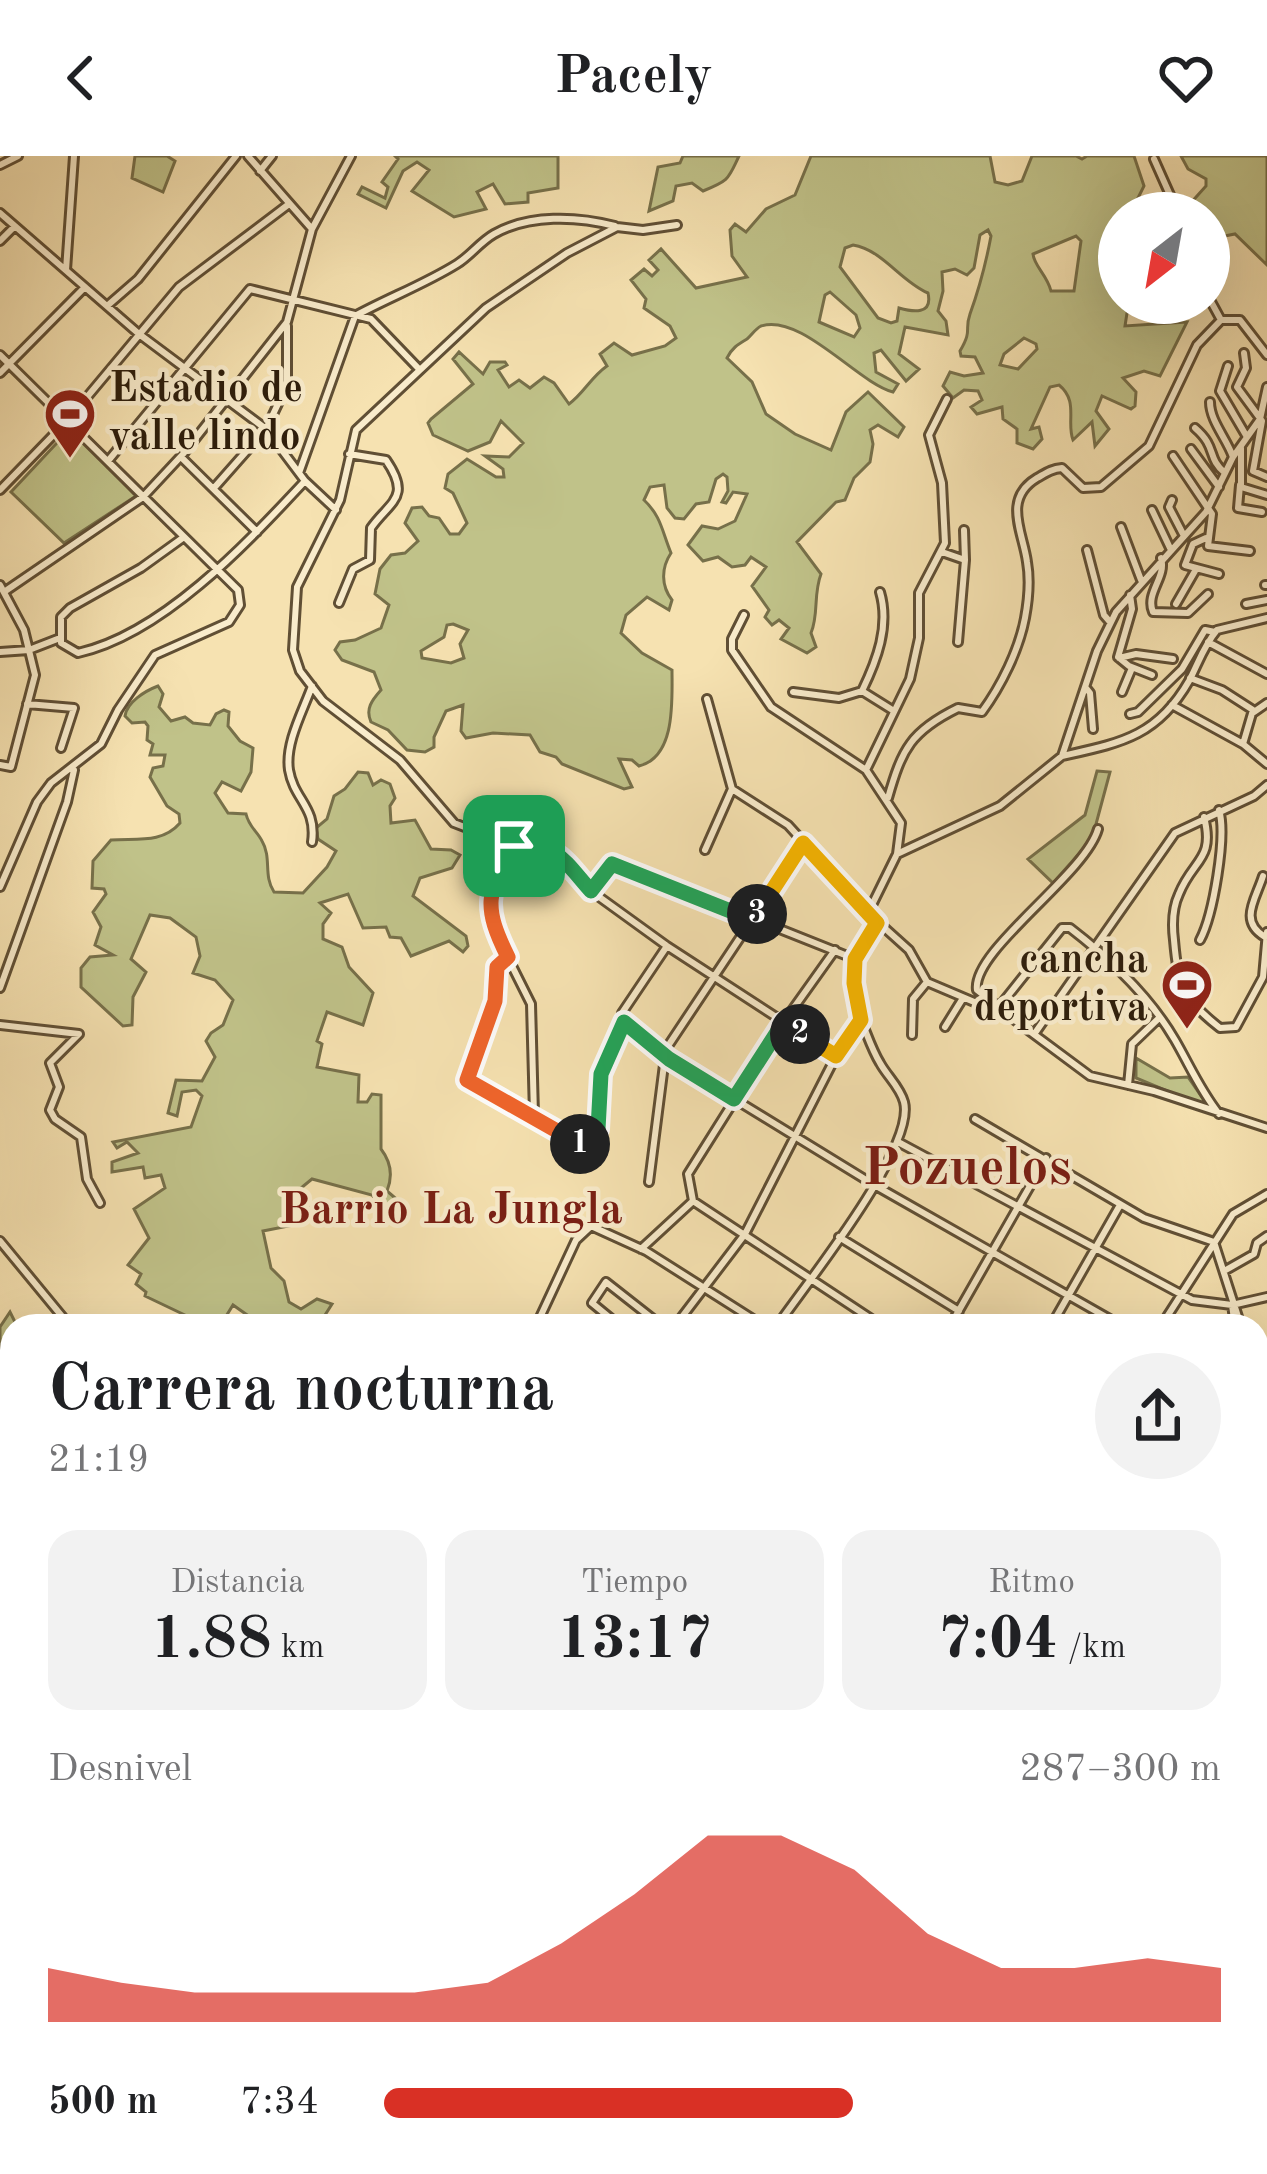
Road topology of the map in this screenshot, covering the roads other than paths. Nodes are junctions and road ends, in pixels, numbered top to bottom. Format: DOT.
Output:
graph roads {
  1 [pos="18,156"];
  2 [pos="74,156"];
  3 [pos="236,156"];
  4 [pos="248,156"];
  5 [pos="272,156"];
  6 [pos="351,156"];
  7 [pos="1154,158"];
  8 [pos="3,161"];
  9 [pos="260,171"];
  10 [pos="1169,192"];
  11 [pos="290,204"];
  12 [pos="0,213"];
  13 [pos="677,225"];
  14 [pos="15,226"];
  15 [pos="617,227"];
  16 [pos="312,230"];
  17 [pos="0,242"];
  18 [pos="66,270"];
  19 [pos="85,287"];
  20 [pos="293,301"];
  21 [pos="106,306"];
  22 [pos="355,316"];
  23 [pos="1230,320"];
  24 [pos="287,322"];
  25 [pos="1217,324"];
  26 [pos="139,334"];
  27 [pos="1244,353"];
  28 [pos="0,355"];
  29 [pos="1267,356"];
  30 [pos="10,364"];
  31 [pos="1228,366"];
  32 [pos="182,369"];
  33 [pos="419,369"];
  34 [pos="0,373"];
  35 [pos="1267,387"];
  36 [pos="947,399"];
  37 [pos="225,401"];
  38 [pos="1210,402"];
  39 [pos="1260,419"];
  40 [pos="67,421"];
  41 [pos="1195,428"];
  42 [pos="266,429"];
  43 [pos="1247,438"];
  44 [pos="1240,447"];
  45 [pos="1191,449"];
  46 [pos="350,454"];
  47 [pos="1173,455"];
  48 [pos="181,457"];
  49 [pos="1233,457"];
  50 [pos="108,461"];
  51 [pos="299,472"];
  52 [pos="1225,473"];
  53 [pos="1267,477"];
  54 [pos="305,481"];
  55 [pos="1240,485"];
  56 [pos="1219,487"];
  57 [pos="214,488"];
  58 [pos="0,490"];
  59 [pos="1267,495"];
  60 [pos="143,497"];
  61 [pos="1172,500"];
  62 [pos="1209,507"];
  63 [pos="336,510"];
  64 [pos="1152,510"];
  65 [pos="1262,512"];
  66 [pos="1121,527"];
  67 [pos="964,530"];
  68 [pos="257,532"];
  69 [pos="1184,534"];
  70 [pos="184,537"];
  71 [pos="1207,538"];
  72 [pos="1170,548"];
  73 [pos="1087,550"];
  74 [pos="1250,551"];
  75 [pos="942,552"];
  76 [pos="1161,558"];
  77 [pos="965,560"];
  78 [pos="215,569"];
  79 [pos="1196,571"];
  80 [pos="1219,574"];
  81 [pos="1142,581"];
  82 [pos="2,588"];
  83 [pos="880,592"];
  84 [pos="1208,594"];
  85 [pos="1130,595"];
  86 [pos="1267,600"];
  87 [pos="339,603"];
  88 [pos="1176,604"];
  89 [pos="1246,604"];
  90 [pos="745,614"];
  91 [pos="1267,618"];
  92 [pos="1110,622"];
  93 [pos="1215,632"];
  94 [pos="60,638"];
  95 [pos="958,642"];
  96 [pos="1208,642"];
  97 [pos="29,650"];
  98 [pos="0,652"];
  99 [pos="1119,658"];
  100 [pos="1173,659"];
  101 [pos="1132,668"];
  102 [pos="1267,674"];
  103 [pos="1152,675"];
  104 [pos="1190,678"];
  105 [pos="312,686"];
  106 [pos="1086,688"];
  107 [pos="862,691"];
  108 [pos="793,692"];
  109 [pos="1122,692"];
  110 [pos="707,699"];
  111 [pos="1267,703"];
  112 [pos="27,704"];
  113 [pos="1172,705"];
  114 [pos="894,711"];
  115 [pos="1254,712"];
  116 [pos="1130,714"];
  117 [pos="1093,729"];
  118 [pos="1243,743"];
  119 [pos="61,748"];
  120 [pos="1061,756"];
  121 [pos="1267,764"];
  122 [pos="0,765"];
  123 [pos="75,766"];
  124 [pos="866,770"];
  125 [pos="1267,785"];
  126 [pos="731,789"];
  127 [pos="887,798"];
  128 [pos="1219,810"];
  129 [pos="1204,818"];
  130 [pos="1098,829"];
  131 [pos="311,842"];
  132 [pos="803,843"];
  133 [pos="514,846"];
  134 [pos="705,850"];
  135 [pos="897,854"];
  136 [pos="2,877"];
  137 [pos="1264,877"];
  138 [pos="0,887"];
  139 [pos="591,891"];
  140 [pos="868,913"];
  141 [pos="753,920"];
  142 [pos="877,923"];
  143 [pos="1266,934"];
  144 [pos="1200,940"];
  145 [pos="667,946"];
  146 [pos="1093,946"];
  147 [pos="835,950"];
  148 [pos="508,957"];
  149 [pos="855,959"];
  150 [pos="712,977"];
  151 [pos="927,982"];
  152 [pos="0,988"];
  153 [pos="963,998"];
  154 [pos="999,1007"];
  155 [pos="1012,1018"];
  156 [pos="1159,1018"];
  157 [pos="861,1020"];
  158 [pos="624,1022"];
  159 [pos="783,1023"];
  160 [pos="0,1025"];
  161 [pos="945,1028"];
  162 [pos="1035,1033"];
  163 [pos="911,1035"];
  164 [pos="836,1056"];
  165 [pos="666,1057"];
  166 [pos="1128,1085"];
  167 [pos="734,1099"];
  168 [pos="534,1114"];
  169 [pos="1220,1114"];
  170 [pos="975,1119"];
  171 [pos="1267,1128"];
  172 [pos="795,1137"];
  173 [pos="898,1142"];
  174 [pos="1046,1158"];
  175 [pos="649,1182"];
  176 [pos="875,1186"];
  177 [pos="1267,1194"];
  178 [pos="693,1201"];
  179 [pos="100,1203"];
  180 [pos="1120,1204"];
  181 [pos="1018,1208"];
  182 [pos="745,1234"];
  183 [pos="1267,1236"];
  184 [pos="838,1237"];
  185 [pos="0,1241"];
  186 [pos="1214,1242"];
  187 [pos="1094,1246"];
  188 [pos="641,1249"];
  189 [pos="1256,1251"];
  190 [pos="992,1254"];
  191 [pos="1267,1254"];
  192 [pos="1224,1271"];
  193 [pos="811,1276"];
  194 [pos="705,1287"];
  195 [pos="1180,1294"];
  196 [pos="1068,1295"];
  197 [pos="1267,1297"];
  198 [pos="1232,1304"];
  199 [pos="959,1311"];
  200 [pos="862,1312"];
  201 [pos="60,1314"];
  202 [pos="542,1314"];
  203 [pos="605,1314"];
  204 [pos="647,1314"];
  205 [pos="684,1314"];
  206 [pos="746,1314"];
  207 [pos="784,1314"];
  208 [pos="865,1314"];
  209 [pos="957,1314"];
  210 [pos="1058,1314"];
  211 [pos="1101,1314"];
  212 [pos="1170,1314"];
  213 [pos="1235,1314"];
  1 -- 8 [label="street"];
  2 -- 18 [label="street"];
  3 -- 21 [label="street"];
  4 -- 9 [label="street"];
  5 -- 9 [label="street"];
  6 -- 16 [label="street"];
  7 -- 10 [label="street"];
  9 -- 11 [label="street"];
  11 -- 16 [label="street"];
  11 -- 26 [label="street"];
  12 -- 14 [label="street"];
  13 -- 15 [label="street"];
  14 -- 17 [label="street"];
  14 -- 18 [label="street"];
  15 -- 22 [label="street"];
  15 -- 33 [label="street"];
  16 -- 20 [label="street"];
  18 -- 19 [label="street"];
  19 -- 21 [label="street"];
  19 -- 30 [label="street"];
  20 -- 22 [label="street"];
  20 -- 24 [label="street"];
  20 -- 32 [label="street"];
  21 -- 26 [label="street"];
  22 -- 33 [label="street"];
  22 -- 51 [label="street"];
  23 -- 29 [label="street"];
  24 -- 37 [label="street"];
  24 -- 42 [label="street"];
  25 -- 127 [label="street"];
  26 -- 32 [label="street"];
  26 -- 40 [label="street"];
  27 -- 39 [label="street"];
  28 -- 30 [label="street"];
  30 -- 34 [label="street"];
  30 -- 40 [label="street"];
  31 -- 43 [label="street"];
  32 -- 37 [label="street"];
  32 -- 50 [label="street"];
  33 -- 46 [label="street"];
  35 -- 39 [label="street"];
  36 -- 75 [label="street"];
  37 -- 42 [label="street"];
  37 -- 48 [label="street"];
  38 -- 49 [label="street"];
  39 -- 43 [label="street"];
  39 -- 53 [label="street"];
  40 -- 50 [label="street"];
  40 -- 58 [label="street"];
  41 -- 52 [label="street"];
  42 -- 51 [label="street"];
  42 -- 57 [label="street"];
  43 -- 44 [label="street"];
  44 -- 49 [label="street"];
  44 -- 55 [label="street"];
  45 -- 56 [label="street"];
  46 -- 63 [label="street"];
  46 -- 87 [label="street"];
  47 -- 62 [label="street"];
  48 -- 57 [label="street"];
  48 -- 60 [label="street"];
  49 -- 52 [label="street"];
  50 -- 60 [label="street"];
  51 -- 54 [label="street"];
  52 -- 56 [label="street"];
  54 -- 63 [label="street"];
  54 -- 68 [label="street"];
  55 -- 59 [label="street"];
  55 -- 65 [label="street"];
  56 -- 62 [label="street"];
  57 -- 68 [label="street"];
  60 -- 70 [label="street"];
  60 -- 82 [label="street"];
  61 -- 69 [label="street"];
  62 -- 69 [label="street"];
  62 -- 71 [label="street"];
  63 -- 105 [label="street"];
  64 -- 72 [label="street"];
  66 -- 81 [label="street"];
  67 -- 77 [label="street"];
  68 -- 78 [label="street"];
  69 -- 72 [label="street"];
  70 -- 78 [label="street"];
  70 -- 94 [label="street"];
  71 -- 74 [label="street"];
  71 -- 79 [label="street"];
  72 -- 76 [label="street"];
  73 -- 92 [label="street"];
  75 -- 77 [label="street"];
  75 -- 114 [label="street"];
  76 -- 81 [label="street"];
  76 -- 84 [label="street"];
  77 -- 95 [label="street"];
  78 -- 94 [label="street"];
  78 -- 123 [label="street"];
  79 -- 80 [label="street"];
  79 -- 88 [label="street"];
  81 -- 85 [label="street"];
  82 -- 97 [label="street"];
  83 -- 107 [label="street"];
  85 -- 92 [label="street"];
  85 -- 99 [label="street"];
  86 -- 89 [label="street"];
  90 -- 124 [label="street"];
  91 -- 93 [label="street"];
  92 -- 106 [label="street"];
  93 -- 96 [label="street"];
  93 -- 116 [label="street"];
  94 -- 97 [label="street"];
  96 -- 102 [label="street"];
  96 -- 104 [label="street"];
  97 -- 98 [label="street"];
  97 -- 112 [label="street"];
  99 -- 100 [label="street"];
  99 -- 101 [label="street"];
  101 -- 103 [label="street"];
  101 -- 109 [label="street"];
  104 -- 113 [label="street"];
  104 -- 115 [label="street"];
  105 -- 131 [label="street"];
  105 -- 133 [label="street"];
  106 -- 117 [label="street"];
  106 -- 120 [label="street"];
  107 -- 108 [label="street"];
  107 -- 114 [label="street"];
  110 -- 126 [label="street"];
  111 -- 115 [label="street"];
  112 -- 119 [label="street"];
  112 -- 122 [label="street"];
  113 -- 118 [label="street"];
  113 -- 120 [label="street"];
  114 -- 124 [label="street"];
  115 -- 118 [label="street"];
  118 -- 121 [label="street"];
  120 -- 135 [label="street"];
  123 -- 136 [label="street"];
  123 -- 152 [label="street"];
  124 -- 127 [label="street"];
  125 -- 128 [label="street"];
  126 -- 132 [label="street"];
  126 -- 134 [label="street"];
  127 -- 135 [label="street"];
  128 -- 129 [label="street"];
  128 -- 144 [label="street"];
  129 -- 143 [label="street"];
  129 -- 146 [label="street"];
  130 -- 154 [label="street"];
  132 -- 140 [label="street"];
  132 -- 141 [label="street"];
  133 -- 139 [label="street"];
  133 -- 148 [label="street"];
  135 -- 140 [label="street"];
  136 -- 138 [label="street"];
  137 -- 143 [label="street"];
  139 -- 141 [label="street"];
  139 -- 145 [label="street"];
  140 -- 142 [label="street"];
  141 -- 147 [label="street"];
  141 -- 150 [label="street"];
  142 -- 149 [label="street"];
  142 -- 151 [label="street"];
  145 -- 150 [label="street"];
  145 -- 158 [label="street"];
  146 -- 154 [label="street"];
  146 -- 156 [label="street"];
  146 -- 162 [label="street"];
  147 -- 149 [label="street"];
  147 -- 159 [label="street"];
  148 -- 168 [label="street"];
  148 -- 168 [label="street"];
  149 -- 157 [label="street"];
  150 -- 159 [label="street"];
  150 -- 165 [label="street"];
  151 -- 153 [label="street"];
  151 -- 163 [label="street"];
  153 -- 155 [label="street"];
  153 -- 161 [label="street"];
  154 -- 155 [label="street"];
  155 -- 162 [label="street"];
  156 -- 166 [label="street"];
  156 -- 169 [label="street"];
  157 -- 164 [label="street"];
  157 -- 173 [label="street"];
  158 -- 165 [label="street"];
  158 -- 168 [label="street"];
  159 -- 164 [label="street"];
  159 -- 167 [label="street"];
  160 -- 179 [label="street"];
  162 -- 166 [label="street"];
  164 -- 172 [label="street"];
  165 -- 167 [label="street"];
  165 -- 175 [label="street"];
  166 -- 169 [label="street"];
  167 -- 172 [label="street"];
  167 -- 178 [label="street"];
  169 -- 171 [label="street"];
  170 -- 174 [label="street"];
  172 -- 176 [label="street"];
  172 -- 182 [label="street"];
  173 -- 176 [label="street"];
  173 -- 181 [label="street"];
  174 -- 180 [label="street"];
  174 -- 181 [label="street"];
  176 -- 184 [label="street"];
  176 -- 190 [label="street"];
  177 -- 186 [label="street"];
  178 -- 182 [label="street"];
  178 -- 188 [label="street"];
  180 -- 186 [label="street"];
  180 -- 187 [label="street"];
  181 -- 187 [label="street"];
  181 -- 190 [label="street"];
  182 -- 193 [label="street"];
  182 -- 194 [label="street"];
  183 -- 189 [label="street"];
  184 -- 193 [label="street"];
  184 -- 199 [label="street"];
  185 -- 201 [label="street"];
  186 -- 192 [label="street"];
  186 -- 195 [label="street"];
  187 -- 195 [label="street"];
  187 -- 196 [label="street"];
  188 -- 194 [label="street"];
  188 -- 202 [label="street"];
  189 -- 191 [label="street"];
  189 -- 192 [label="street"];
  190 -- 196 [label="street"];
  190 -- 199 [label="street"];
  192 -- 198 [label="street"];
  193 -- 200 [label="street"];
  193 -- 207 [label="street"];
  194 -- 205 [label="street"];
  194 -- 206 [label="street"];
  195 -- 198 [label="street"];
  195 -- 212 [label="street"];
  196 -- 210 [label="street"];
  196 -- 211 [label="street"];
  197 -- 198 [label="street"];
  198 -- 213 [label="street"];
  199 -- 209 [label="street"];
  200 -- 208 [label="street"];
  203 -- 204 [label="street"];
}
